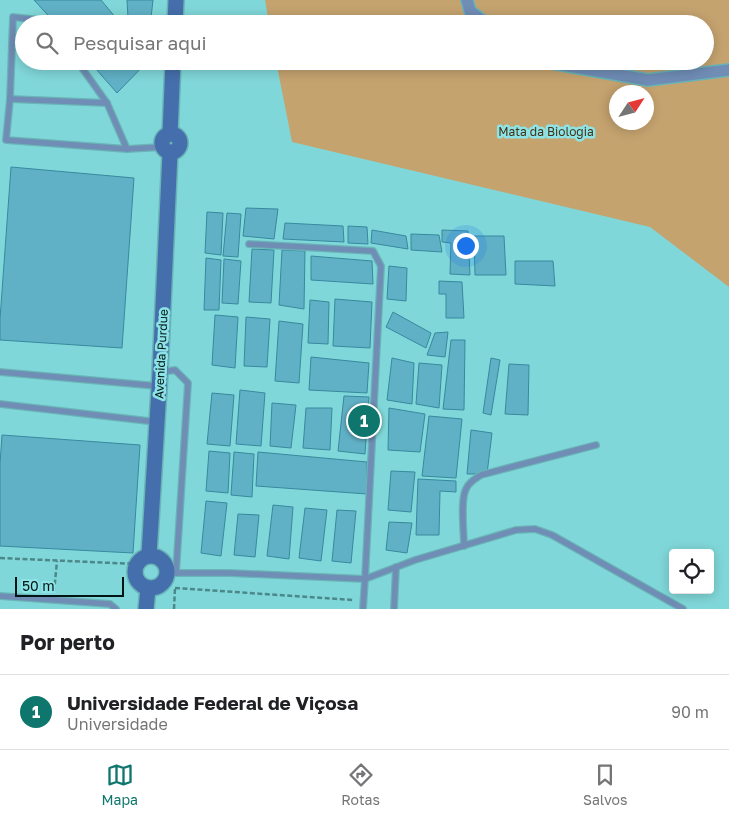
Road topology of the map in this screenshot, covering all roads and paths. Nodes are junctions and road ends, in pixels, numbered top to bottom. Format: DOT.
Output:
graph roads {
  1 [pos="176,0"];
  2 [pos="467,0"];
  3 [pos="175,15"];
  4 [pos="475,15"];
  5 [pos="15,17"];
  6 [pos="83,70"];
  7 [pos="172,70"];
  8 [pos="591,70"];
  9 [pos="729,70"];
  10 [pos="10,99"];
  11 [pos="107,103"];
  12 [pos="167,144"];
  13 [pos="127,149"];
  14 [pos="249,244"];
  15 [pos="0,372"];
  16 [pos="160,379"];
  17 [pos="0,404"];
  18 [pos="157,422"];
  19 [pos="596,445"];
  20 [pos="464,546"];
  21 [pos="149,555"];
  22 [pos="0,558"];
  23 [pos="56,561"];
  24 [pos="136,564"];
  25 [pos="396,567"];
  26 [pos="172,574"];
  27 [pos="365,579"];
  28 [pos="148,588"];
  29 [pos="175,588"];
  30 [pos="0,596"];
  31 [pos="54,600"];
  32 [pos="364,601"];
  33 [pos="116,609"];
  34 [pos="146,609"];
  35 [pos="174,609"];
  36 [pos="363,609"];
  37 [pos="394,609"];
  38 [pos="683,609"];
  1 -- 3 [label="street"];
  2 -- 4 [label="street"];
  5 -- 10 [label="lane"];
  6 -- 11 [label="lane"];
  7 -- 12 [label="street, Avenida Purdue"];
  8 -- 9 [label="street"];
  10 -- 11 [label="lane"];
  10 -- 13 [label="lane"];
  11 -- 13 [label="lane"];
  12 -- 13 [label="lane"];
  12 -- 16 [label="street, Avenida Purdue"];
  14 -- 27 [label="lane"];
  15 -- 16 [label="lane"];
  16 -- 18 [label="street, Avenida Purdue"];
  16 -- 26 [label="lane"];
  17 -- 18 [label="lane"];
  18 -- 21 [label="street, Avenida Purdue"];
  19 -- 20 [label="lane"];
  20 -- 25 [label="lane"];
  20 -- 38 [label="lane"];
  21 -- 24 [label="street"];
  21 -- 26 [label="street"];
  22 -- 23 [label="path"];
  23 -- 24 [label="path"];
  23 -- 31 [label="path"];
  24 -- 28 [label="street"];
  25 -- 27 [label="lane"];
  25 -- 37 [label="lane"];
  26 -- 27 [label="lane"];
  26 -- 28 [label="street"];
  26 -- 29 [label="path"];
  27 -- 32 [label="lane"];
  28 -- 34 [label="street"];
  29 -- 32 [label="path"];
  29 -- 35 [label="path"];
  30 -- 31 [label="lane"];
  31 -- 33 [label="lane"];
  32 -- 36 [label="lane"];
}
